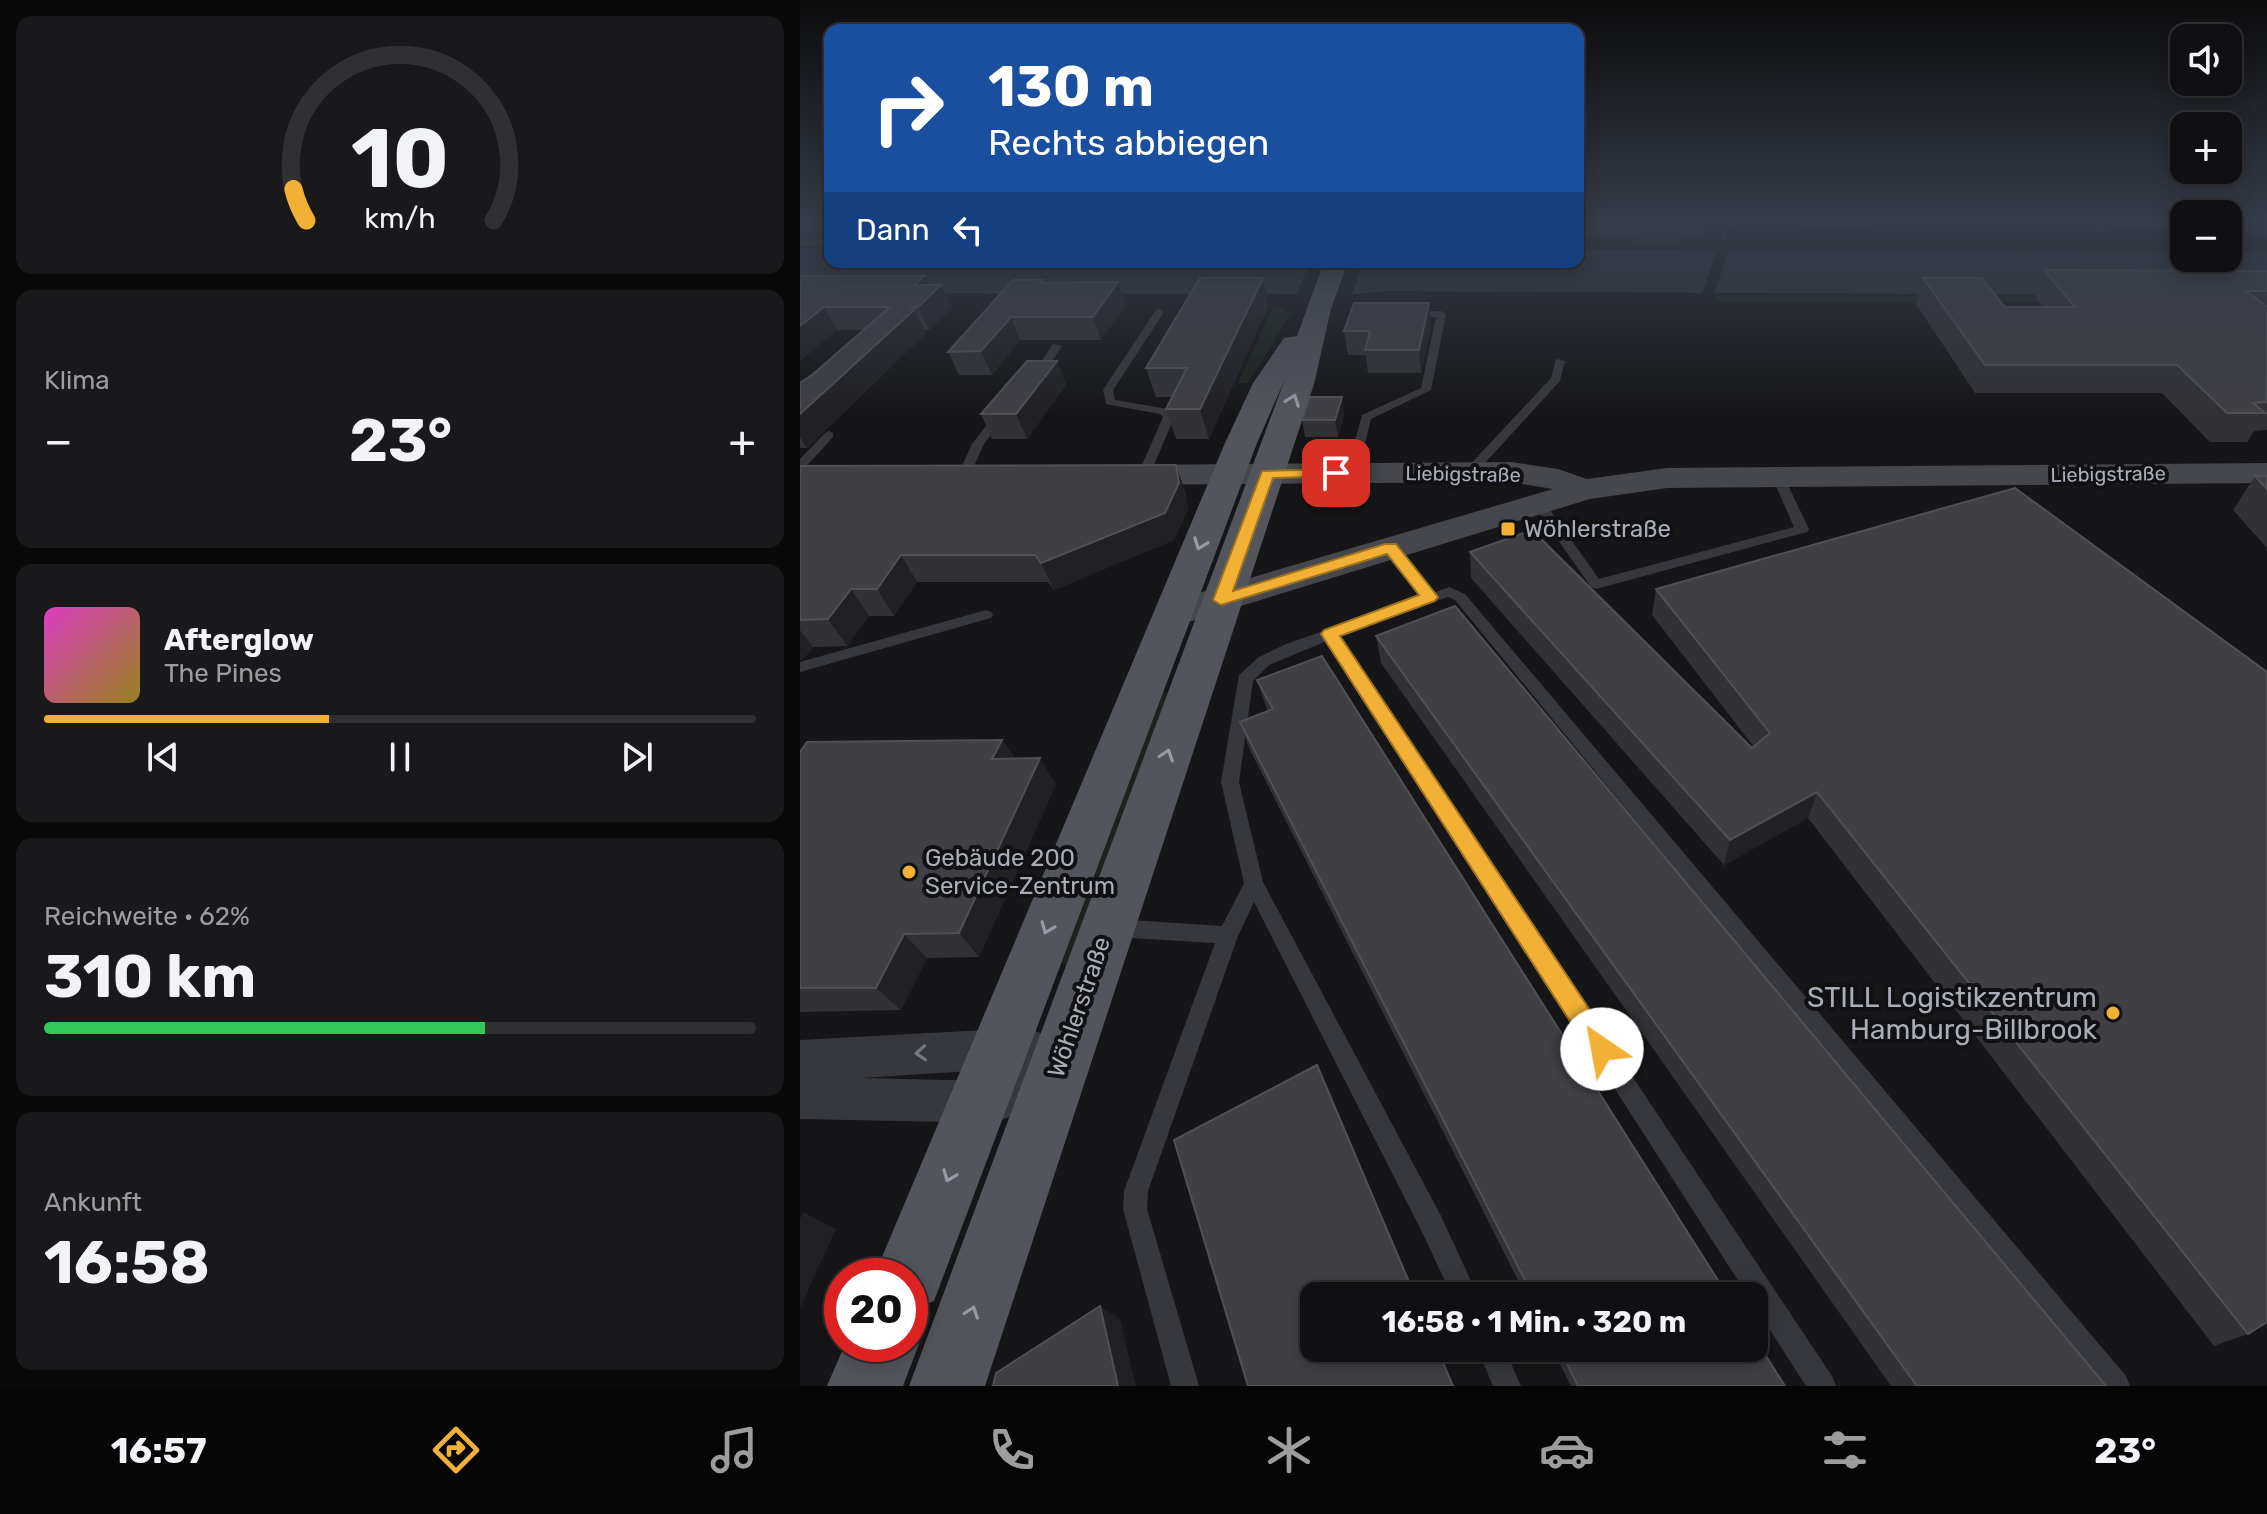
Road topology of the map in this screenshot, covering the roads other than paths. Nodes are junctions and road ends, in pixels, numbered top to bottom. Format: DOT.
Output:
graph roads {
  1 [pos="1326,288"];
  2 [pos="1318,309"];
  3 [pos="1159,312"];
  4 [pos="1397,314"];
  5 [pos="1057,346"];
  6 [pos="1560,361"];
  7 [pos="1024,390"];
  8 [pos="1007,407"];
  9 [pos="829,435"];
  10 [pos="810,473"];
  11 [pos="1352,473"];
  12 [pos="1469,473"];
  13 [pos="2267,473"];
  14 [pos="1144,474"];
  15 [pos="1228,474"];
  16 [pos="1267,474"];
  17 [pos="964,475"];
  18 [pos="1084,475"];
  19 [pos="1778,477"];
  20 [pos="1584,490"];
  21 [pos="1538,503"];
  22 [pos="1390,548"];
  23 [pos="1429,597"];
  24 [pos="1221,600"];
  25 [pos="1172,614"];
  26 [pos="986,615"];
  27 [pos="1330,634"];
  28 [pos="800,667"];
  29 [pos="1254,883"];
  30 [pos="1107,927"];
  31 [pos="1228,935"];
  32 [pos="800,1061"];
  33 [pos="1011,1075"];
  34 [pos="800,1098"];
  35 [pos="918,1258"];
  36 [pos="1458,1282"];
  37 [pos="875,1362"];
  38 [pos="1496,1362"];
  39 [pos="865,1386"];
  40 [pos="947,1386"];
  41 [pos="1185,1386"];
  42 [pos="1507,1386"];
  43 [pos="1822,1386"];
  44 [pos="2116,1386"];
  1 -- 2 [label="main road, Wöhlerstraße"];
  2 -- 15 [label="main road, Wöhlerstraße"];
  16 -- 2 [label="main road, Wöhlerstraße, one-way"];
  3 -- 14 [label="lane"];
  4 -- 11 [label="lane"];
  5 -- 7 [label="lane"];
  6 -- 12 [label="lane"];
  8 -- 17 [label="lane"];
  9 -- 10 [label="lane"];
  11 -- 12 [label="street, Liebigstraße"];
  11 -- 16 [label="street, Liebigstraße"];
  12 -- 20 [label="street, Liebigstraße"];
  13 -- 19 [label="street, Liebigstraße"];
  14 -- 15 [label="street, Liebigstraße"];
  14 -- 18 [label="street, Liebigstraße"];
  15 -- 16 [label="street, Liebigstraße"];
  15 -- 25 [label="main road, Wöhlerstraße, one-way"];
  16 -- 24 [label="main road, Wöhlerstraße"];
  19 -- 20 [label="street, Liebigstraße"];
  19 -- 21 [label="lane"];
  20 -- 21 [label="street"];
  21 -- 22 [label="street"];
  22 -- 23 [label="lane"];
  22 -- 24 [label="street"];
  23 -- 27 [label="lane"];
  23 -- 44 [label="lane"];
  24 -- 25 [label="street"];
  30 -- 24 [label="main road, Wöhlerstraße, one-way"];
  25 -- 33 [label="main road, Wöhlerstraße, one-way"];
  26 -- 28 [label="lane"];
  27 -- 29 [label="lane"];
  27 -- 43 [label="lane"];
  29 -- 31 [label="lane"];
  29 -- 36 [label="lane"];
  30 -- 31 [label="lane"];
  30 -- 33 [label="main road, Wöhlerstraße"];
  31 -- 41 [label="lane"];
  33 -- 32 [label="street, one-way"];
  33 -- 34 [label="street"];
  33 -- 35 [label="main road, Wöhlerstraße, one-way"];
  40 -- 33 [label="main road, Wöhlerstraße, one-way"];
  37 -- 39 [label="main road"];
  38 -- 42 [label="lane"];
}
